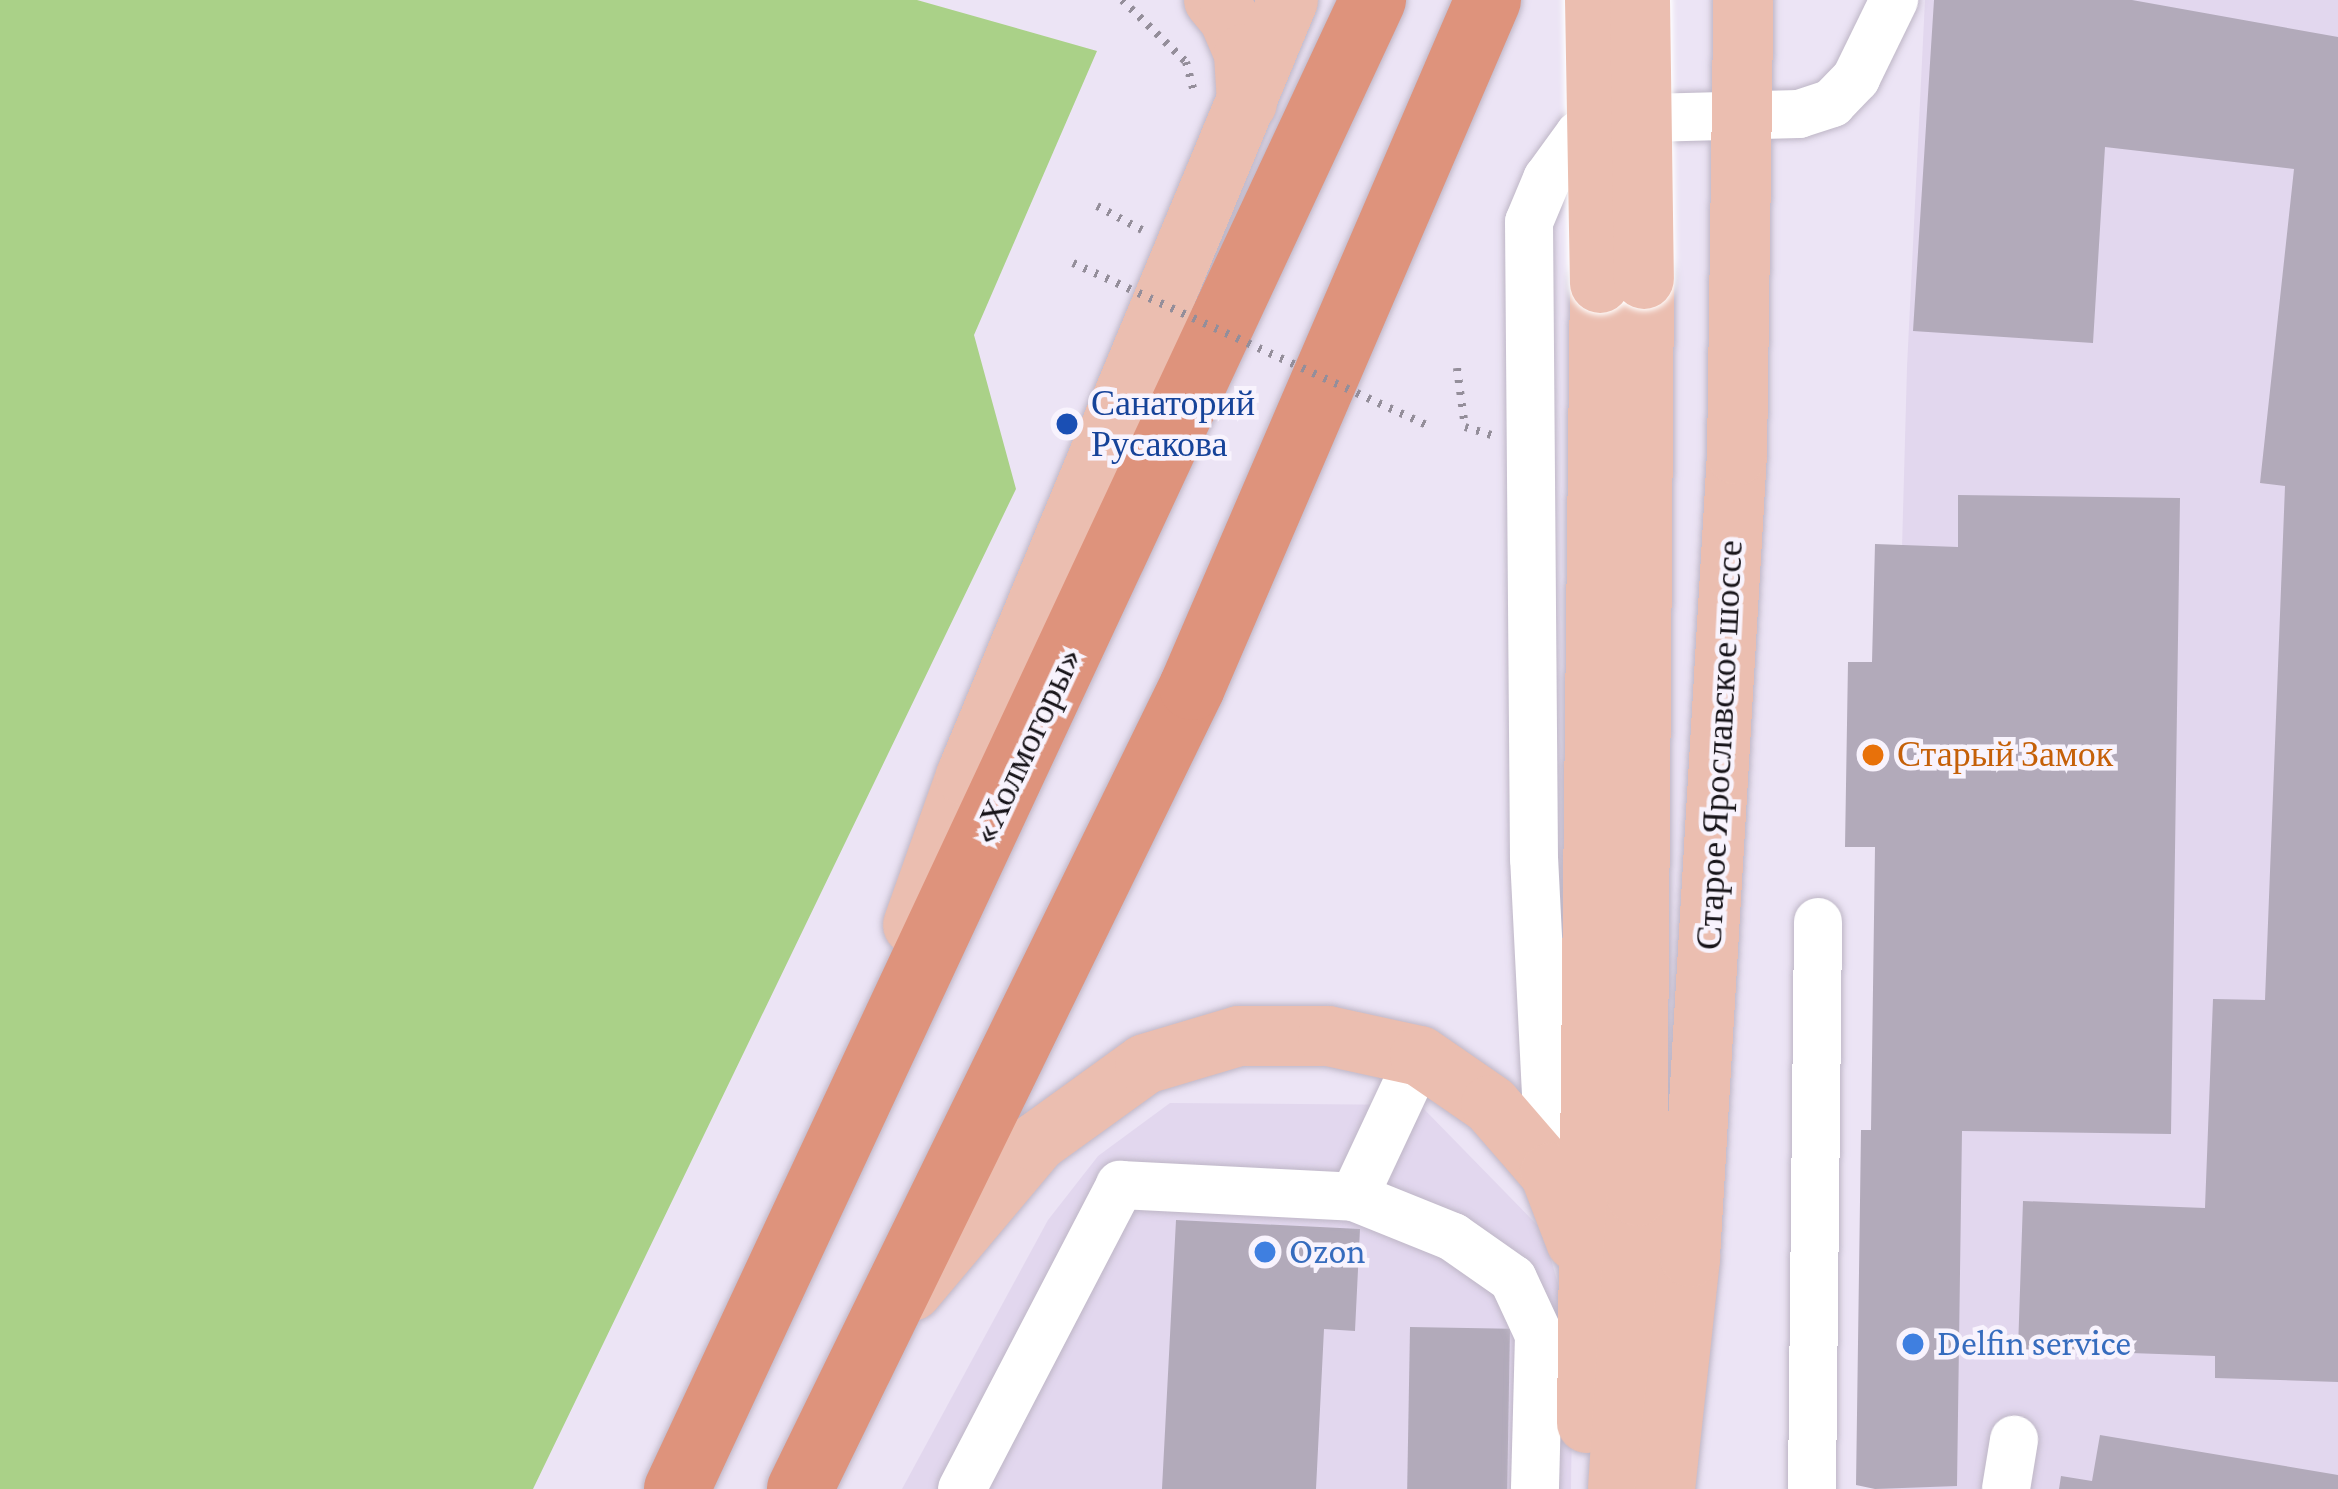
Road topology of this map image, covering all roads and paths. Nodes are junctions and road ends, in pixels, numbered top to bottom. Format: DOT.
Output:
graph roads {
  1 [pos="1122,0"];
  2 [pos="1214,0"];
  3 [pos="1288,0"];
  4 [pos="1373,0"];
  5 [pos="1488,0"];
  6 [pos="1594,0"];
  7 [pos="1640,0"];
  8 [pos="1744,0"];
  9 [pos="1894,0"];
  10 [pos="1223,107"];
  11 [pos="1742,117"];
  12 [pos="1097,206"];
  13 [pos="1155,237"];
  14 [pos="1073,263"];
  15 [pos="1622,281"];
  16 [pos="1431,428"];
  17 [pos="1819,922"];
  18 [pos="1420,1056"];
  19 [pos="1550,1173"];
  20 [pos="1354,1197"];
  21 [pos="810,1213"];
  22 [pos="1586,1291"];
  23 [pos="870,1342"];
  24 [pos="2014,1440"];
  25 [pos="676,1489"];
  26 [pos="800,1489"];
  27 [pos="962,1489"];
  28 [pos="1535,1489"];
  29 [pos="1588,1489"];
  30 [pos="1618,1489"];
  31 [pos="1665,1489"];
  32 [pos="1812,1489"];
  33 [pos="2006,1489"];
  1 -- 10 [label="path"];
  2 -- 10 [label="main road"];
  3 -- 10 [label="main road"];
  4 -- 21 [label="highway, «Холмогоры»"];
  5 -- 23 [label="highway"];
  6 -- 15 [label="main road, Старое Ярославское шоссе, bridge"];
  7 -- 15 [label="main road, Старое Ярославское шоссе, bridge"];
  8 -- 11 [label="main road, Старое Ярославское шоссе"];
  9 -- 11 [label="street"];
  10 -- 21 [label="main road"];
  11 -- 19 [label="street"];
  11 -- 31 [label="main road, Старое Ярославское шоссе"];
  12 -- 13 [label="path"];
  14 -- 16 [label="path, bridge"];
  15 -- 22 [label="main road, Старое Ярославское шоссе"];
  15 -- 30 [label="main road, Старое Ярославское шоссе"];
  17 -- 32 [label="street"];
  18 -- 19 [label="main road"];
  18 -- 20 [label="street"];
  18 -- 23 [label="main road"];
  19 -- 22 [label="main road"];
  20 -- 27 [label="street"];
  20 -- 28 [label="street"];
  21 -- 25 [label="highway, «Холмогоры»"];
  22 -- 29 [label="main road, Старое Ярославское шоссе"];
  23 -- 26 [label="highway"];
  24 -- 33 [label="street"];
}
